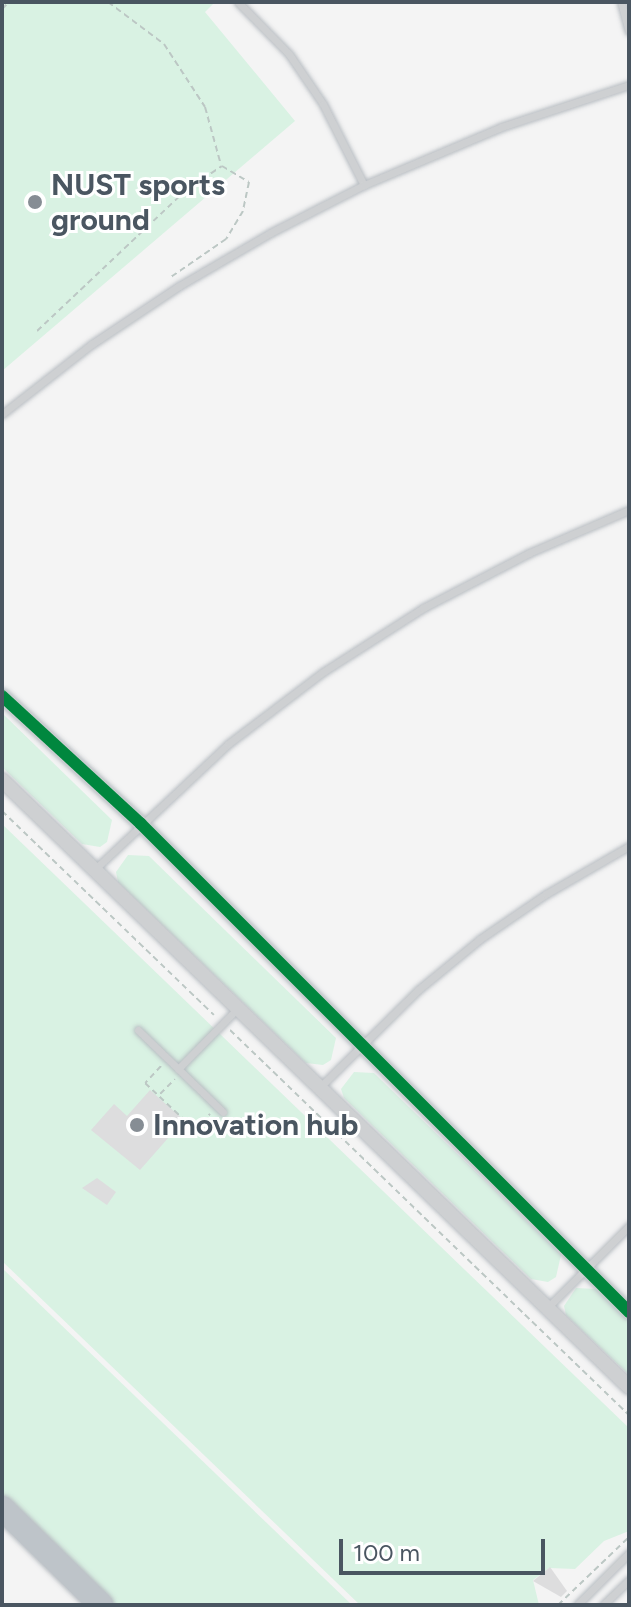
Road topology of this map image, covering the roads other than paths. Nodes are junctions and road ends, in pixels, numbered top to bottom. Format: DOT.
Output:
graph roads {
  1 [pos="238,2"];
  2 [pos="621,2"];
  3 [pos="629,31"];
  4 [pos="629,85"];
  5 [pos="364,185"];
  6 [pos="2,414"];
  7 [pos="629,510"];
  8 [pos="2,696"];
  9 [pos="2,780"];
  10 [pos="140,823"];
  11 [pos="629,846"];
  12 [pos="94,870"];
  13 [pos="238,1008"];
  14 [pos="138,1030"];
  15 [pos="360,1044"];
  16 [pos="178,1069"];
  17 [pos="320,1087"];
  18 [pos="220,1109"];
  19 [pos="629,1226"];
  20 [pos="583,1268"];
  21 [pos="548,1307"];
  22 [pos="629,1312"];
  23 [pos="629,1387"];
  24 [pos="2,1508"];
  25 [pos="629,1553"];
  26 [pos="629,1580"];
  27 [pos="101,1605"];
  28 [pos="577,1605"];
  29 [pos="603,1605"];
  1 -- 5 [label="lane"];
  2 -- 3 [label="lane"];
  4 -- 5 [label="lane"];
  5 -- 6 [label="lane"];
  7 -- 10 [label="lane"];
  8 -- 10 [label="street"];
  9 -- 12 [label="street"];
  10 -- 12 [label="lane"];
  10 -- 15 [label="street"];
  11 -- 15 [label="lane"];
  12 -- 13 [label="street"];
  13 -- 16 [label="lane"];
  13 -- 17 [label="street"];
  14 -- 16 [label="lane"];
  15 -- 17 [label="lane"];
  15 -- 20 [label="street"];
  16 -- 18 [label="lane"];
  17 -- 21 [label="street"];
  19 -- 20 [label="lane"];
  20 -- 21 [label="lane"];
  20 -- 22 [label="street"];
  21 -- 23 [label="street"];
  24 -- 27 [label="highway"];
  25 -- 28 [label="lane"];
  26 -- 29 [label="lane"];
}
